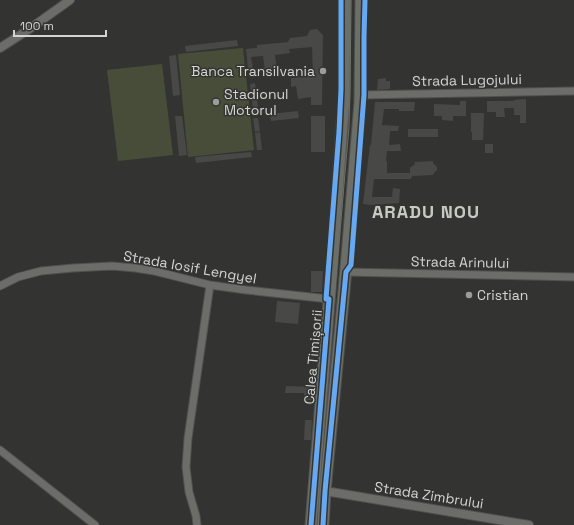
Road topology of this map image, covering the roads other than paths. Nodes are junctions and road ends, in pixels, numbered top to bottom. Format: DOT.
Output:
graph roads {
  1 [pos="70,0"];
  2 [pos="345,0"];
  3 [pos="360,0"];
  4 [pos="0,48"];
  5 [pos="574,91"];
  6 [pos="360,95"];
  7 [pos="346,272"];
  8 [pos="574,277"];
  9 [pos="210,285"];
  10 [pos="0,286"];
  11 [pos="329,299"];
  12 [pos="0,450"];
  13 [pos="325,491"];
  14 [pos="95,525"];
  15 [pos="197,525"];
  16 [pos="312,525"];
  17 [pos="323,525"];
  18 [pos="529,525"];
  1 -- 4 [label="street"];
  2 -- 11 [label="main road, Calea Timișorii"];
  3 -- 6 [label="main road, Calea Timișorii"];
  5 -- 6 [label="street, Strada Lugojului"];
  6 -- 7 [label="main road, Calea Timișorii"];
  7 -- 8 [label="street, Strada Arinului"];
  7 -- 13 [label="main road, Calea Timișorii"];
  9 -- 10 [label="street, Strada Iosif Lengyel"];
  9 -- 11 [label="street, Strada Iosif Lengyel"];
  9 -- 15 [label="street"];
  11 -- 16 [label="main road, Calea Timișorii"];
  12 -- 14 [label="street"];
  13 -- 17 [label="main road, Calea Timișorii"];
  13 -- 18 [label="street, Strada Zimbrului"];
}
